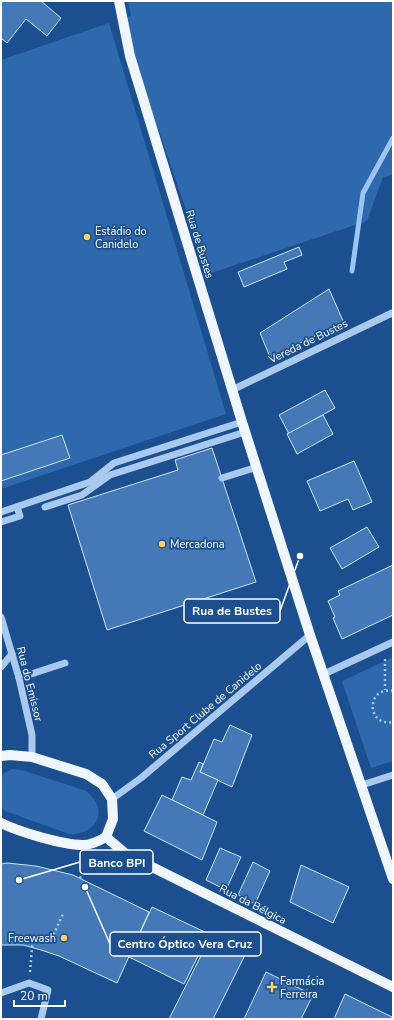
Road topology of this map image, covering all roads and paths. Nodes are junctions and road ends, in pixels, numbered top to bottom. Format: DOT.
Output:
graph roads {
  1 [pos="119,1"];
  2 [pos="393,314"];
  3 [pos="232,390"];
  4 [pos="244,427"];
  5 [pos="256,467"];
  6 [pos="222,478"];
  7 [pos="17,507"];
  8 [pos="45,507"];
  9 [pos="1,512"];
  10 [pos="1,522"];
  11 [pos="1,616"];
  12 [pos="310,635"];
  13 [pos="393,642"];
  14 [pos="384,646"];
  15 [pos="12,654"];
  16 [pos="65,664"];
  17 [pos="1,667"];
  18 [pos="324,674"];
  19 [pos="20,678"];
  20 [pos="385,690"];
  21 [pos="393,691"];
  22 [pos="393,722"];
  23 [pos="1,756"];
  24 [pos="32,757"];
  25 [pos="393,775"];
  26 [pos="362,785"];
  27 [pos="112,799"];
  28 [pos="1,823"];
  29 [pos="106,837"];
  30 [pos="96,843"];
  31 [pos="80,878"];
  32 [pos="393,879"];
  33 [pos="63,914"];
  34 [pos="29,983"];
  35 [pos="393,987"];
  36 [pos="1,993"];
  37 [pos="41,1019"];
  1 -- 3 [label="main road, Rua de Bustes"];
  2 -- 3 [label="street, Vereda de Bustes"];
  3 -- 4 [label="main road, Rua de Bustes"];
  4 -- 5 [label="main road, Rua de Bustes"];
  4 -- 7 [label="street"];
  4 -- 8 [label="street"];
  5 -- 6 [label="street"];
  5 -- 12 [label="main road, Rua de Bustes"];
  7 -- 9 [label="street"];
  7 -- 10 [label="street"];
  11 -- 15 [label="street, Rua do Emissor"];
  12 -- 18 [label="main road, Rua de Bustes"];
  12 -- 27 [label="street, Rua Sport Clube de Canidelo"];
  13 -- 14 [label="street"];
  14 -- 18 [label="street"];
  14 -- 20 [label="path"];
  15 -- 17 [label="street"];
  15 -- 19 [label="street, Rua do Emissor"];
  16 -- 19 [label="street"];
  18 -- 26 [label="main road, Rua de Bustes"];
  19 -- 24 [label="street, Rua do Emissor"];
  20 -- 21 [label="path"];
  20 -- 22 [label="path"];
  23 -- 24 [label="main road"];
  24 -- 27 [label="main road"];
  25 -- 26 [label="street"];
  26 -- 32 [label="main road, Rua de Bustes"];
  27 -- 29 [label="main road"];
  28 -- 30 [label="main road"];
  29 -- 30 [label="main road"];
  29 -- 35 [label="main road, Rua da Bélgica"];
  30 -- 31 [label="path"];
  33 -- 34 [label="path"];
  34 -- 36 [label="street"];
  34 -- 37 [label="street"];
}
